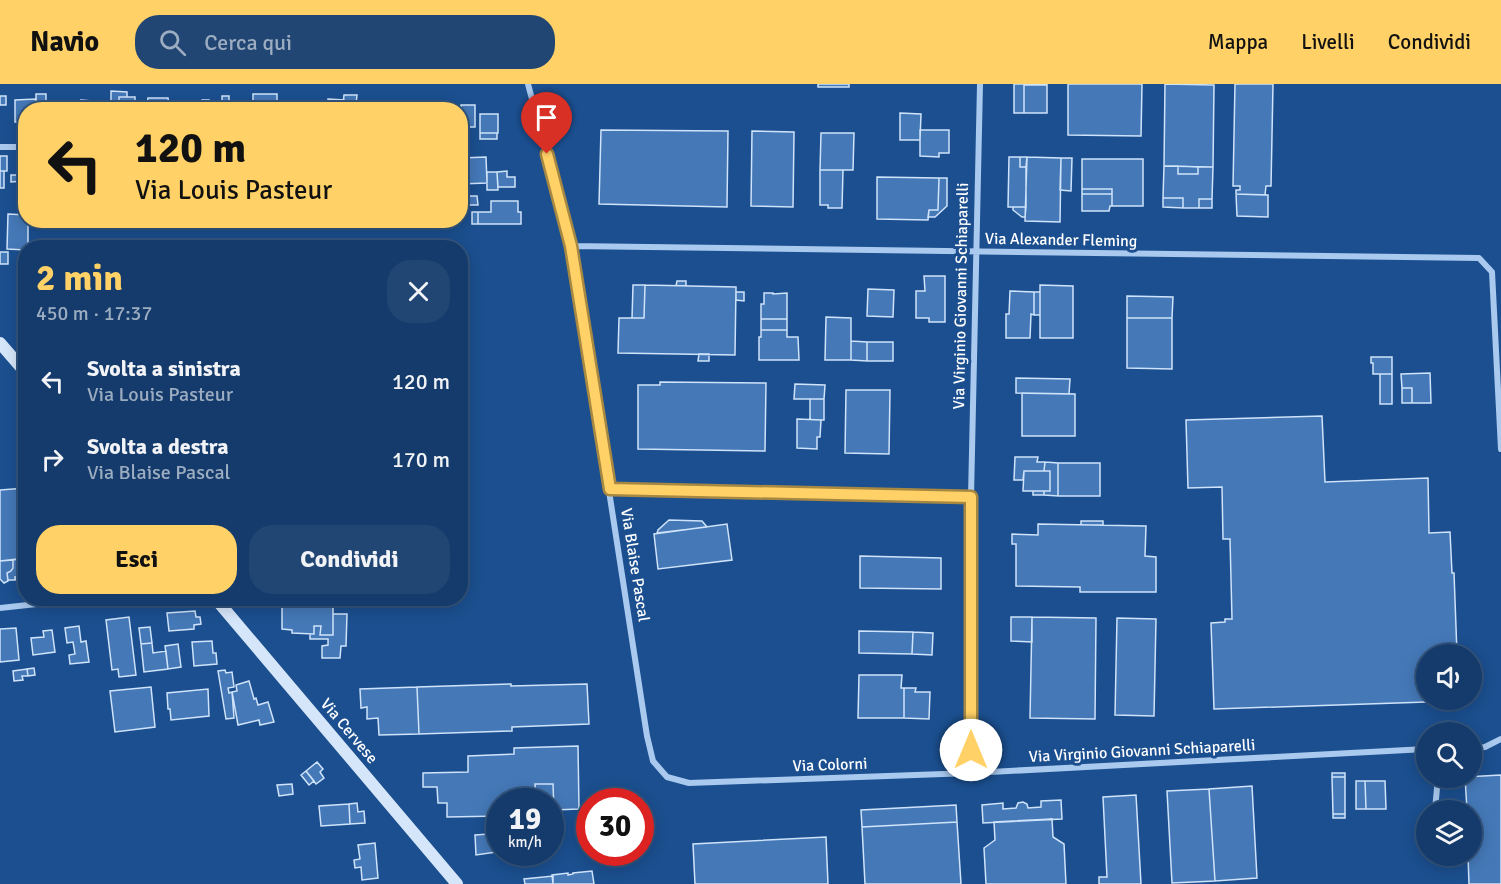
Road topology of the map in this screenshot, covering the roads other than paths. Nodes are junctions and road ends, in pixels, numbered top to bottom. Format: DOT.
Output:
graph roads {
  1 [pos="528,84"];
  2 [pos="980,84"];
  3 [pos="0,147"];
  4 [pos="18,147"];
  5 [pos="571,246"];
  6 [pos="976,252"];
  7 [pos="0,343"];
  8 [pos="18,364"];
  9 [pos="1501,449"];
  10 [pos="610,489"];
  11 [pos="971,497"];
  12 [pos="18,606"];
  13 [pos="222,606"];
  14 [pos="0,608"];
  15 [pos="1501,739"];
  16 [pos="1491,744"];
  17 [pos="1501,745"];
  18 [pos="1482,747"];
  19 [pos="1416,750"];
  20 [pos="971,773"];
  21 [pos="689,783"];
  22 [pos="457,884"];
  1 -- 5 [label="street, Via Blaise Pascal"];
  2 -- 6 [label="street, Via Virginio Giovanni Schiaparelli"];
  3 -- 4 [label="street"];
  5 -- 6 [label="street, Via Alexander Fleming"];
  5 -- 10 [label="street, Via Blaise Pascal"];
  6 -- 9 [label="street, Via Alexander Fleming"];
  6 -- 11 [label="street, Via Virginio Giovanni Schiaparelli"];
  7 -- 8 [label="main road"];
  10 -- 11 [label="street"];
  10 -- 21 [label="street, Via Blaise Pascal"];
  11 -- 20 [label="street, Via Virginio Giovanni Schiaparelli"];
  12 -- 14 [label="street"];
  13 -- 22 [label="main road, Via Cervese"];
  15 -- 16 [label="street"];
  16 -- 17 [label="street"];
  16 -- 18 [label="street"];
  19 -- 20 [label="street, Via Virginio Giovanni Schiaparelli"];
  20 -- 21 [label="street, Via Colorni"];
}
